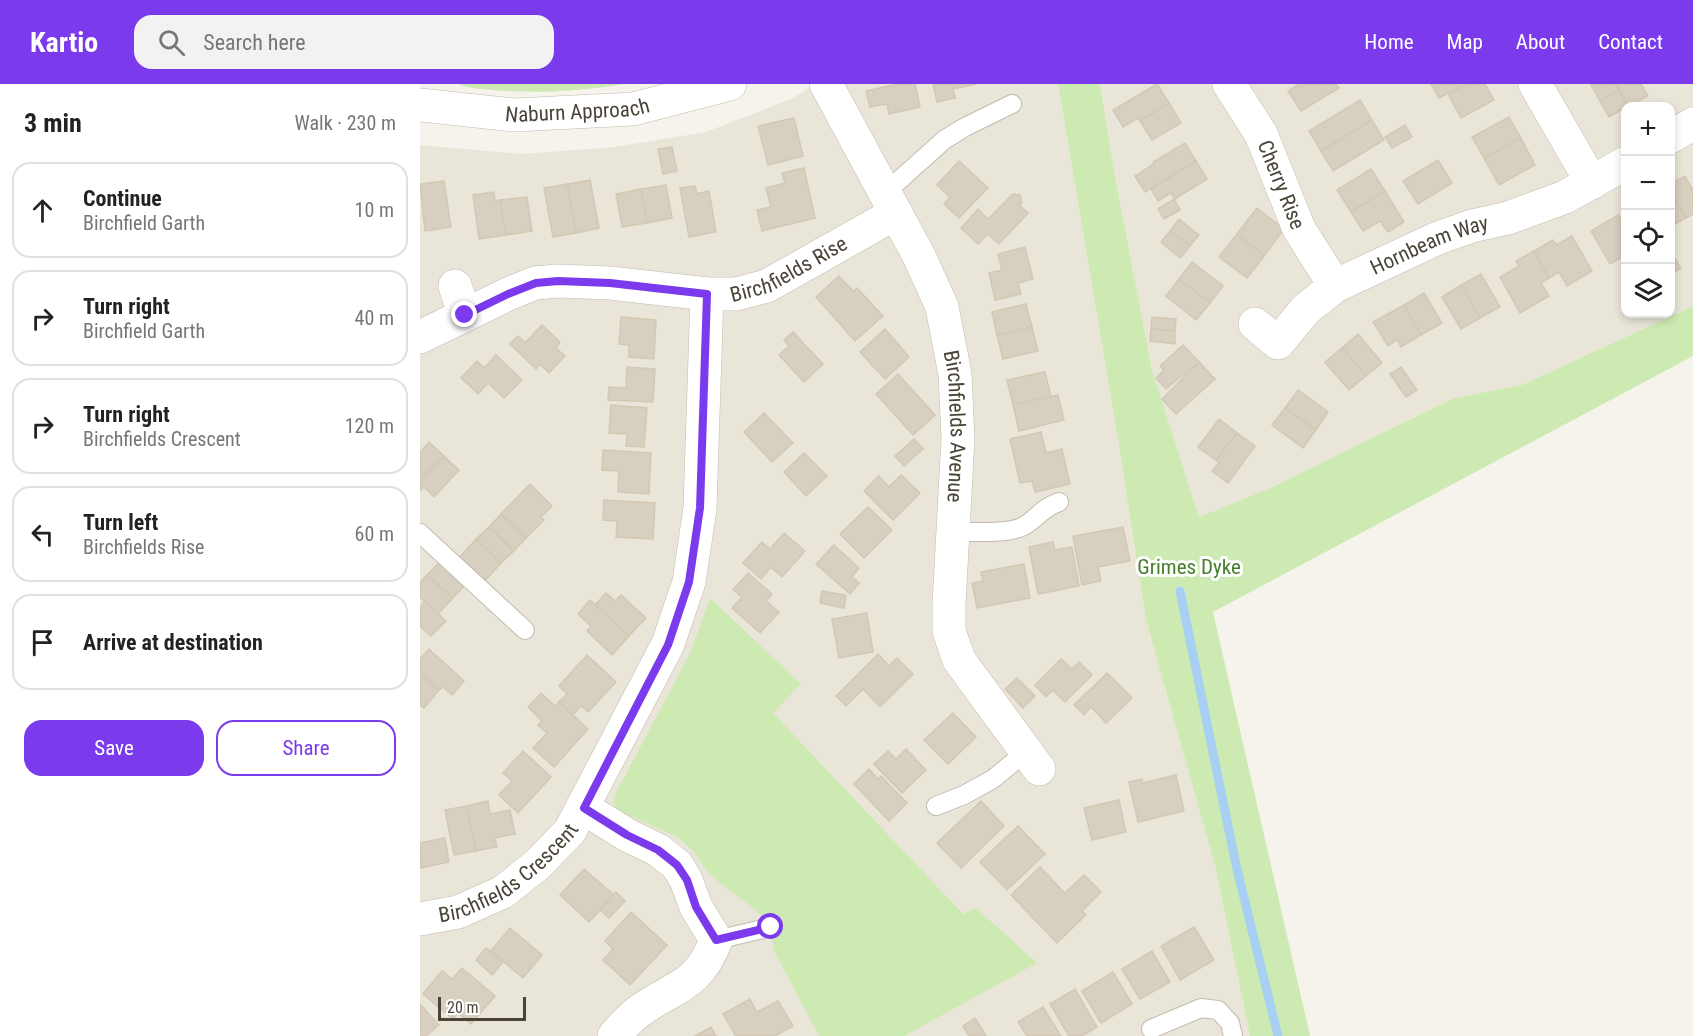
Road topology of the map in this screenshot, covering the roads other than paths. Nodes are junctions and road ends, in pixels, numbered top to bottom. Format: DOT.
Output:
graph roads {
  1 [pos="730,84"];
  2 [pos="826,84"];
  3 [pos="1229,84"];
  4 [pos="1535,84"];
  5 [pos="1012,104"];
  6 [pos="420,105"];
  7 [pos="1693,124"];
  8 [pos="1675,135"];
  9 [pos="1621,166"];
  10 [pos="1592,183"];
  11 [pos="891,203"];
  12 [pos="1335,286"];
  13 [pos="707,294"];
  14 [pos="1255,324"];
  15 [pos="420,337"];
  16 [pos="1059,502"];
  17 [pos="953,532"];
  18 [pos="420,533"];
  19 [pos="525,630"];
  20 [pos="1033,760"];
  21 [pos="936,806"];
  22 [pos="584,808"];
  23 [pos="420,920"];
  24 [pos="771,927"];
  25 [pos="716,940"];
  26 [pos="1151,1029"];
  27 [pos="614,1036"];
  28 [pos="1233,1036"];
  1 -- 6 [label="street, Naburn Approach"];
  2 -- 11 [label="street, Birchfields Avenue"];
  3 -- 12 [label="street, Cherry Rise"];
  4 -- 10 [label="street"];
  5 -- 11 [label="lane"];
  7 -- 8 [label="street"];
  9 -- 10 [label="street, Hornbeam Way"];
  10 -- 12 [label="street, Hornbeam Way"];
  11 -- 13 [label="street, Birchfields Rise"];
  11 -- 17 [label="street, Birchfields Avenue"];
  12 -- 14 [label="street, Hornbeam Way"];
  13 -- 15 [label="street, Birchfields Rise"];
  13 -- 22 [label="street, Birchfields Crescent"];
  16 -- 17 [label="lane"];
  17 -- 20 [label="street, Birchfields Avenue"];
  18 -- 19 [label="lane"];
  20 -- 21 [label="lane"];
  22 -- 23 [label="street, Birchfields Crescent"];
  22 -- 25 [label="street"];
  24 -- 25 [label="lane"];
  25 -- 27 [label="street"];
  26 -- 28 [label="lane"];
}
